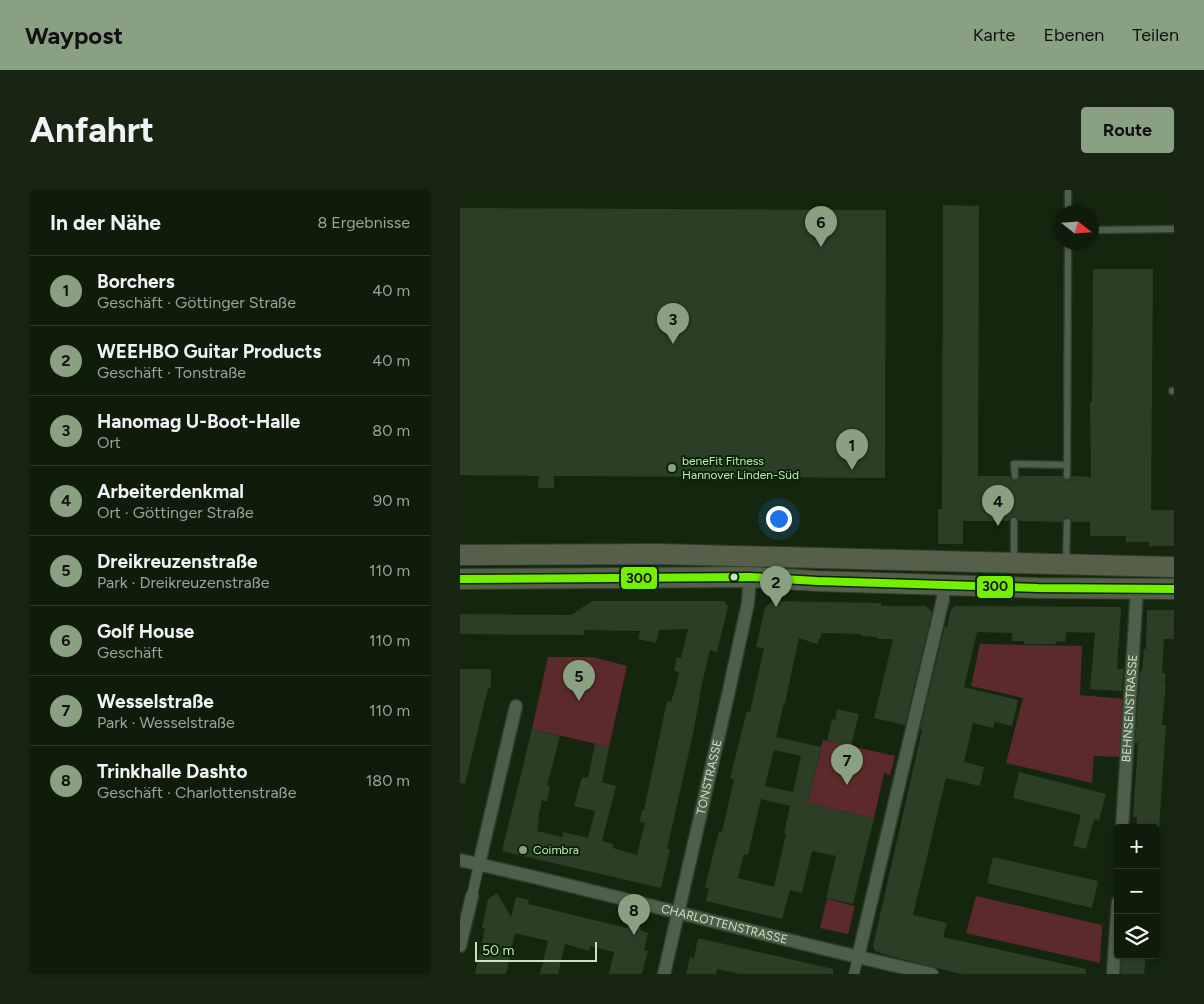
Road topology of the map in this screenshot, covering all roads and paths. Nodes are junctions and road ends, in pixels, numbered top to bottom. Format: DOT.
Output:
graph roads {
  1 [pos="1068,190"];
  2 [pos="1068,205"];
  3 [pos="1174,228"];
  4 [pos="1099,230"];
  5 [pos="1068,250"];
  6 [pos="1067,465"];
  7 [pos="1014,476"];
  8 [pos="1067,476"];
  9 [pos="1014,522"];
  10 [pos="1067,522"];
  11 [pos="460,555"];
  12 [pos="1014,564"];
  13 [pos="1066,565"];
  14 [pos="1174,567"];
  15 [pos="750,577"];
  16 [pos="460,579"];
  17 [pos="943,584"];
  18 [pos="1137,589"];
  19 [pos="1174,589"];
  20 [pos="516,706"];
  21 [pos="1122,824"];
  22 [pos="460,860"];
  23 [pos="479,864"];
  24 [pos="472,896"];
  25 [pos="678,911"];
  26 [pos="1117,914"];
  27 [pos="460,946"];
  28 [pos="858,957"];
  29 [pos="664,974"];
  30 [pos="854,974"];
  31 [pos="932,974"];
  32 [pos="1113,974"];
  1 -- 2 [label="lane"];
  3 -- 4 [label="lane"];
  5 -- 6 [label="lane"];
  6 -- 7 [label="lane"];
  6 -- 8 [label="lane"];
  9 -- 12 [label="lane"];
  10 -- 13 [label="lane"];
  11 -- 12 [label="main road"];
  12 -- 13 [label="main road"];
  13 -- 14 [label="main road"];
  15 -- 16 [label="main road"];
  15 -- 17 [label="main road"];
  15 -- 25 [label="street, TONSTRASSE"];
  17 -- 18 [label="main road"];
  17 -- 28 [label="street"];
  18 -- 19 [label="main road"];
  18 -- 21 [label="street, BEHNSENSTRASSE"];
  20 -- 23 [label="street"];
  22 -- 23 [label="street, CHARLOTTENSTRASSE"];
  23 -- 24 [label="street"];
  23 -- 25 [label="street, CHARLOTTENSTRASSE"];
  24 -- 27 [label="street"];
  25 -- 28 [label="street, CHARLOTTENSTRASSE"];
  25 -- 29 [label="street, TONSTRASSE"];
  26 -- 32 [label="street"];
  28 -- 30 [label="street"];
  28 -- 31 [label="street, CHARLOTTENSTRASSE"];
}
